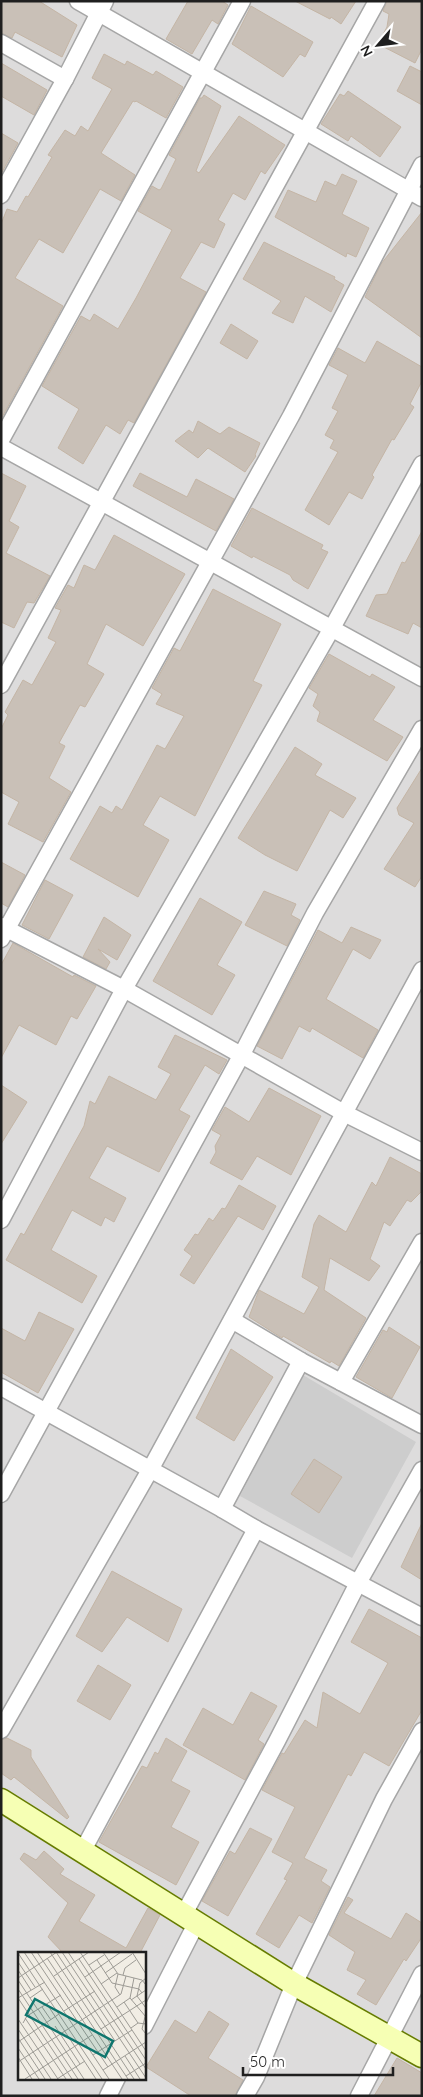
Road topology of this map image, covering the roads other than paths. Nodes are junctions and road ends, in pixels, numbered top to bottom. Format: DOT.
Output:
graph roads {
  1 [pos="78,1"];
  2 [pos="242,1"];
  3 [pos="377,1"];
  4 [pos="102,7"];
  5 [pos="1,43"];
  6 [pos="202,72"];
  7 [pos="66,79"];
  8 [pos="305,131"];
  9 [pos="422,165"];
  10 [pos="415,194"];
  11 [pos="1,195"];
  12 [pos="1,440"];
  13 [pos="1,447"];
  14 [pos="422,464"];
  15 [pos="101,503"];
  16 [pos="210,561"];
  17 [pos="332,628"];
  18 [pos="422,678"];
  19 [pos="1,685"];
  20 [pos="422,729"];
  21 [pos="3,931"];
  22 [pos="422,970"];
  23 [pos="124,989"];
  24 [pos="241,1056"];
  25 [pos="344,1113"];
  26 [pos="422,1152"];
  27 [pos="1,1220"];
  28 [pos="422,1242"];
  29 [pos="232,1320"];
  30 [pos="301,1362"];
  31 [pos="341,1382"];
  32 [pos="1,1387"];
  33 [pos="46,1411"];
  34 [pos="422,1425"];
  35 [pos="150,1470"];
  36 [pos="422,1470"];
  37 [pos="1,1494"];
  38 [pos="222,1509"];
  39 [pos="256,1530"];
  40 [pos="358,1583"];
  41 [pos="422,1617"];
  42 [pos="1,1730"];
  43 [pos="422,1731"];
  44 [pos="1,1800"];
  45 [pos="82,1852"];
  46 [pos="191,1918"];
  47 [pos="422,1974"];
  48 [pos="294,1984"];
  49 [pos="145,2024"];
  50 [pos="389,2037"];
  51 [pos="422,2056"];
  52 [pos="116,2080"];
  53 [pos="108,2096"];
  54 [pos="246,2096"];
  55 [pos="359,2096"];
  1 -- 4 [label="street"];
  2 -- 6 [label="street"];
  3 -- 8 [label="street"];
  4 -- 6 [label="street"];
  4 -- 7 [label="street"];
  5 -- 7 [label="street"];
  6 -- 8 [label="street"];
  6 -- 12 [label="street"];
  7 -- 11 [label="street"];
  8 -- 10 [label="street"];
  8 -- 15 [label="street"];
  9 -- 10 [label="street"];
  10 -- 16 [label="street"];
  13 -- 15 [label="street"];
  14 -- 17 [label="street"];
  15 -- 16 [label="street"];
  15 -- 19 [label="street"];
  16 -- 17 [label="street"];
  16 -- 21 [label="street"];
  17 -- 18 [label="street"];
  17 -- 23 [label="street"];
  20 -- 24 [label="street"];
  21 -- 23 [label="street"];
  22 -- 25 [label="street"];
  23 -- 24 [label="street"];
  23 -- 27 [label="street"];
  24 -- 25 [label="street"];
  24 -- 33 [label="street"];
  25 -- 26 [label="street"];
  25 -- 29 [label="street"];
  28 -- 31 [label="street"];
  29 -- 30 [label="street"];
  29 -- 35 [label="street"];
  30 -- 31 [label="street"];
  30 -- 38 [label="street"];
  31 -- 34 [label="street"];
  32 -- 33 [label="street"];
  33 -- 35 [label="street"];
  33 -- 37 [label="street"];
  35 -- 38 [label="street"];
  35 -- 42 [label="street"];
  36 -- 40 [label="street"];
  38 -- 39 [label="street"];
  39 -- 40 [label="street"];
  39 -- 45 [label="street"];
  40 -- 41 [label="street"];
  40 -- 46 [label="street"];
  43 -- 48 [label="street"];
  44 -- 45 [label="street"];
  45 -- 46 [label="street"];
  46 -- 48 [label="street"];
  46 -- 49 [label="street"];
  47 -- 50 [label="street"];
  48 -- 50 [label="street"];
  48 -- 54 [label="street"];
  50 -- 51 [label="street"];
  50 -- 55 [label="street"];
  52 -- 53 [label="street"];
}
